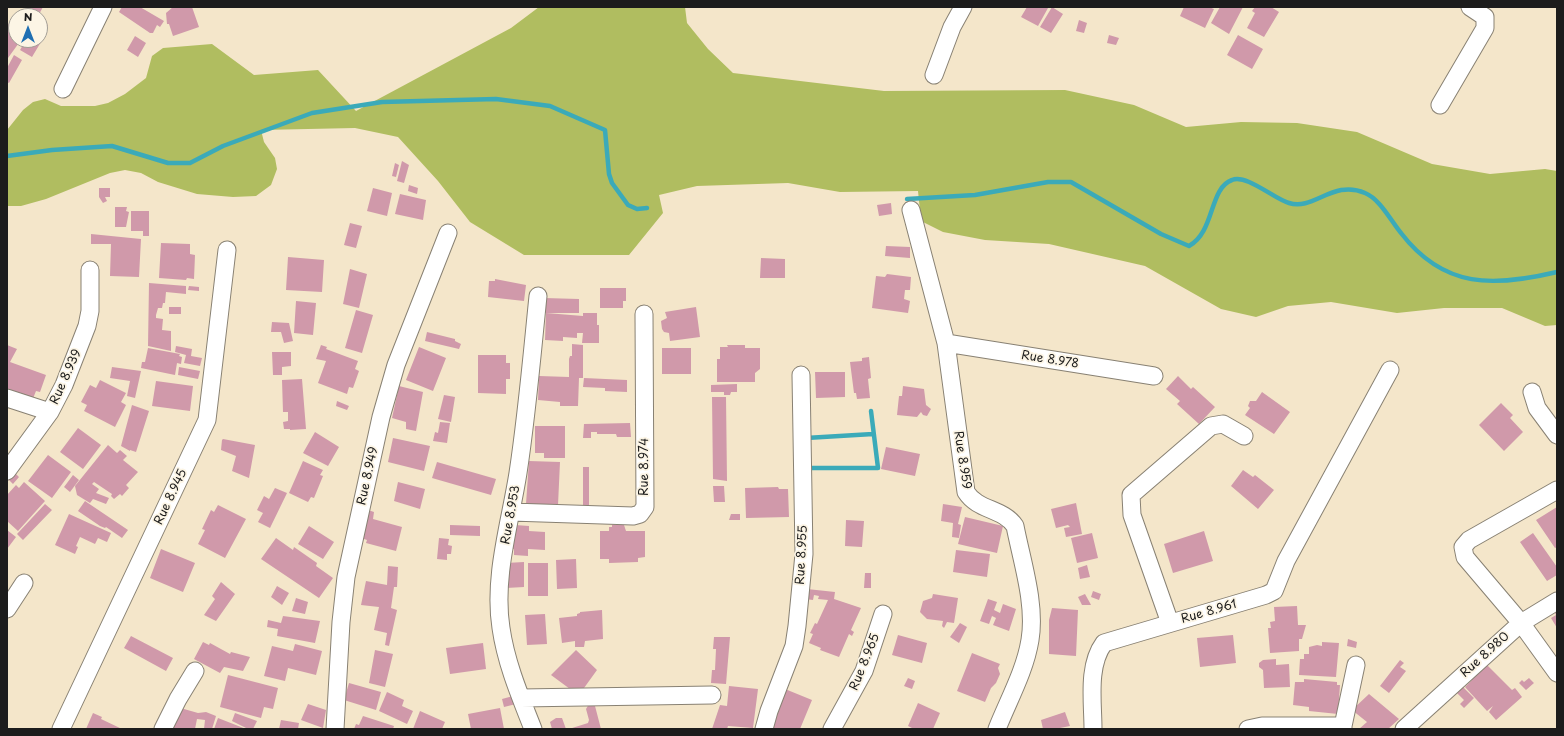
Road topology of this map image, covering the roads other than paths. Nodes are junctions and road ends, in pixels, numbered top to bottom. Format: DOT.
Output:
graph roads {
  1 [pos="103,7"];
  2 [pos="963,7"];
  3 [pos="1470,7"];
  4 [pos="934,75"];
  5 [pos="63,89"];
  6 [pos="1440,105"];
  7 [pos="911,210"];
  8 [pos="448,233"];
  9 [pos="226,250"];
  10 [pos="90,270"];
  11 [pos="538,296"];
  12 [pos="644,314"];
  13 [pos="946,343"];
  14 [pos="1390,370"];
  15 [pos="801,375"];
  16 [pos="1154,376"];
  17 [pos="1532,392"];
  18 [pos="7,398"];
  19 [pos="50,412"];
  20 [pos="1244,436"];
  21 [pos="1557,436"];
  22 [pos="7,471"];
  23 [pos="1557,490"];
  24 [pos="511,512"];
  25 [pos="24,583"];
  26 [pos="1557,601"];
  27 [pos="7,609"];
  28 [pos="883,614"];
  29 [pos="1170,623"];
  30 [pos="1521,623"];
  31 [pos="1356,665"];
  32 [pos="195,671"];
  33 [pos="1557,673"];
  34 [pos="712,695"];
  35 [pos="521,698"];
  36 [pos="1343,727"];
  37 [pos="61,729"];
  38 [pos="163,729"];
  39 [pos="335,729"];
  40 [pos="533,729"];
  41 [pos="764,729"];
  42 [pos="832,729"];
  43 [pos="997,729"];
  44 [pos="1093,729"];
  45 [pos="1248,729"];
  46 [pos="1404,729"];
  1 -- 5 [label="street"];
  2 -- 4 [label="street"];
  3 -- 6 [label="street"];
  7 -- 13 [label="street, Rue 8.959"];
  8 -- 39 [label="street, Rue 8.949"];
  9 -- 37 [label="street, Rue 8.945"];
  10 -- 19 [label="street, Rue 8.939"];
  11 -- 24 [label="street, Rue 8.953"];
  12 -- 24 [label="street, Rue 8.974"];
  13 -- 16 [label="street, Rue 8.978"];
  13 -- 43 [label="street, Rue 8.959"];
  14 -- 29 [label="street, Rue 8.961"];
  15 -- 41 [label="street, Rue 8.955"];
  17 -- 21 [label="street"];
  18 -- 19 [label="street"];
  19 -- 22 [label="street, Rue 8.939"];
  20 -- 29 [label="street"];
  23 -- 30 [label="street"];
  24 -- 35 [label="street, Rue 8.953"];
  25 -- 27 [label="street"];
  26 -- 30 [label="street"];
  28 -- 42 [label="street, Rue 8.965"];
  29 -- 44 [label="street, Rue 8.961"];
  30 -- 33 [label="street, Rue 8.980"];
  30 -- 46 [label="street, Rue 8.980"];
  31 -- 36 [label="street"];
  32 -- 38 [label="street"];
  34 -- 35 [label="street"];
  35 -- 40 [label="street, Rue 8.953"];
  36 -- 45 [label="street"];
}
